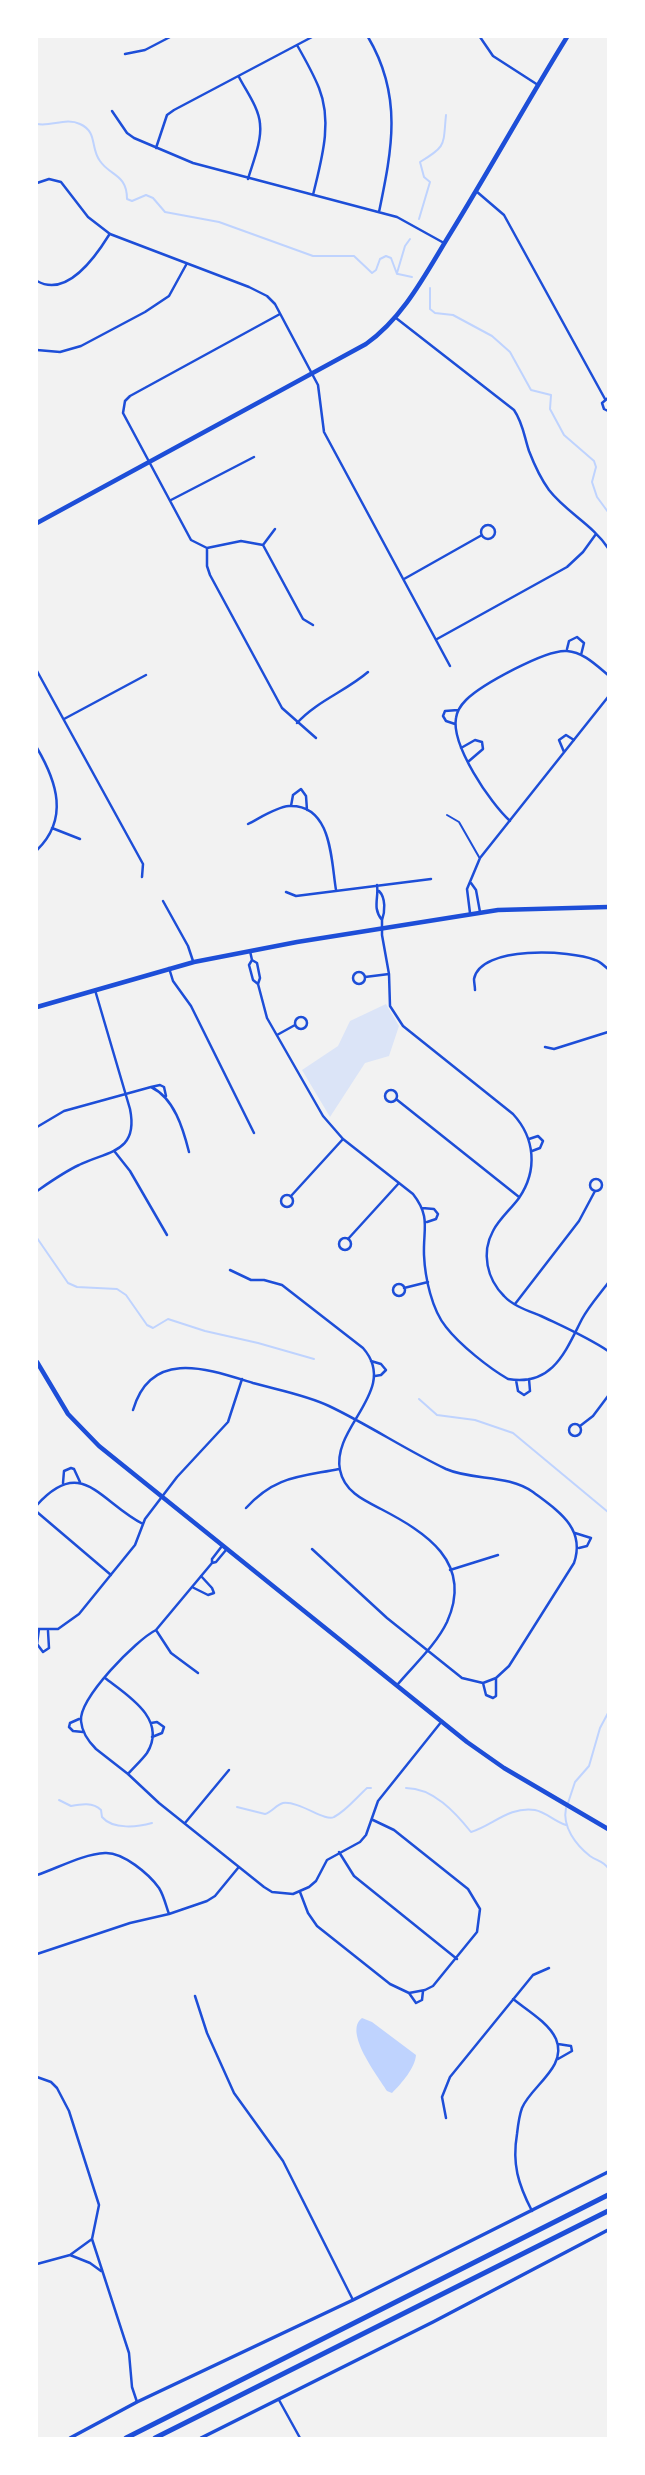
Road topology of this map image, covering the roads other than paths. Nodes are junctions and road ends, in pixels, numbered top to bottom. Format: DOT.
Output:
graph roads {
  1 [pos="170,37"];
  2 [pos="312,37"];
  3 [pos="368,37"];
  4 [pos="480,37"];
  5 [pos="567,37"];
  6 [pos="297,45"];
  7 [pos="125,54"];
  8 [pos="238,76"];
  9 [pos="538,85"];
  10 [pos="112,111"];
  11 [pos="156,148"];
  12 [pos="248,179"];
  13 [pos="37,183"];
  14 [pos="476,191"];
  15 [pos="313,195"];
  16 [pos="379,212"];
  17 [pos="110,234"];
  18 [pos="444,243"];
  19 [pos="187,264"];
  20 [pos="37,281"];
  21 [pos="280,314"];
  22 [pos="396,318"];
  23 [pos="37,350"];
  24 [pos="312,374"];
  25 [pos="607,398"];
  26 [pos="608,411"];
  27 [pos="254,457"];
  28 [pos="149,462"];
  29 [pos="171,500"];
  30 [pos="37,523"];
  31 [pos="275,529"];
  32 [pos="596,534"];
  33 [pos="482,535"];
  34 [pos="263,545"];
  35 [pos="207,548"];
  36 [pos="608,548"];
  37 [pos="404,579"];
  38 [pos="313,625"];
  39 [pos="436,640"];
  40 [pos="566,651"];
  41 [pos="581,655"];
  42 [pos="450,666"];
  43 [pos="37,671"];
  44 [pos="368,672"];
  45 [pos="146,675"];
  46 [pos="608,675"];
  47 [pos="608,697"];
  48 [pos="458,710"];
  49 [pos="64,719"];
  50 [pos="297,723"];
  51 [pos="455,724"];
  52 [pos="316,738"];
  53 [pos="573,740"];
  54 [pos="37,748"];
  55 [pos="461,748"];
  56 [pos="564,752"];
  57 [pos="468,761"];
  58 [pos="291,806"];
  59 [pos="307,810"];
  60 [pos="447,815"];
  61 [pos="510,821"];
  62 [pos="248,824"];
  63 [pos="52,828"];
  64 [pos="79,839"];
  65 [pos="37,850"];
  66 [pos="480,858"];
  67 [pos="142,877"];
  68 [pos="431,879"];
  69 [pos="471,883"];
  70 [pos="377,885"];
  71 [pos="336,890"];
  72 [pos="377,890"];
  73 [pos="286,892"];
  74 [pos="163,901"];
  75 [pos="608,906"];
  76 [pos="480,912"];
  77 [pos="470,914"];
  78 [pos="382,920"];
  79 [pos="382,928"];
  80 [pos="250,951"];
  81 [pos="252,960"];
  82 [pos="194,962"];
  83 [pos="169,968"];
  84 [pos="608,969"];
  85 [pos="389,974"];
  86 [pos="365,977"];
  87 [pos="258,984"];
  88 [pos="95,990"];
  89 [pos="475,990"];
  90 [pos="37,1007"];
  91 [pos="295,1025"];
  92 [pos="608,1032"];
  93 [pos="277,1035"];
  94 [pos="545,1047"];
  95 [pos="126,1093"];
  96 [pos="396,1099"];
  97 [pos="37,1127"];
  98 [pos="254,1133"];
  99 [pos="343,1139"];
  100 [pos="529,1139"];
  101 [pos="532,1151"];
  102 [pos="115,1152"];
  103 [pos="190,1152"];
  104 [pos="399,1183"];
  105 [pos="37,1191"];
  106 [pos="595,1191"];
  107 [pos="290,1196"];
  108 [pos="519,1197"];
  109 [pos="422,1208"];
  110 [pos="426,1222"];
  111 [pos="167,1235"];
  112 [pos="348,1239"];
  113 [pos="230,1270"];
  114 [pos="428,1282"];
  115 [pos="608,1283"];
  116 [pos="404,1287"];
  117 [pos="515,1304"];
  118 [pos="576,1332"];
  119 [pos="608,1351"];
  120 [pos="371,1361"];
  121 [pos="37,1362"];
  122 [pos="374,1376"];
  123 [pos="530,1378"];
  124 [pos="242,1379"];
  125 [pos="516,1380"];
  126 [pos="608,1396"];
  127 [pos="133,1410"];
  128 [pos="356,1420"];
  129 [pos="580,1426"];
  130 [pos="339,1469"];
  131 [pos="80,1482"];
  132 [pos="63,1483"];
  133 [pos="163,1497"];
  134 [pos="37,1505"];
  135 [pos="246,1508"];
  136 [pos="37,1511"];
  137 [pos="143,1524"];
  138 [pos="575,1533"];
  139 [pos="224,1548"];
  140 [pos="579,1548"];
  141 [pos="312,1549"];
  142 [pos="498,1555"];
  143 [pos="450,1570"];
  144 [pos="111,1575"];
  145 [pos="201,1576"];
  146 [pos="192,1587"];
  147 [pos="38,1629"];
  148 [pos="48,1630"];
  149 [pos="156,1630"];
  150 [pos="427,1650"];
  151 [pos="198,1673"];
  152 [pos="105,1678"];
  153 [pos="496,1678"];
  154 [pos="483,1683"];
  155 [pos="397,1685"];
  156 [pos="80,1719"];
  157 [pos="442,1721"];
  158 [pos="151,1723"];
  159 [pos="83,1731"];
  160 [pos="152,1737"];
  161 [pos="229,1770"];
  162 [pos="128,1774"];
  163 [pos="372,1820"];
  164 [pos="185,1823"];
  165 [pos="608,1829"];
  166 [pos="339,1852"];
  167 [pos="239,1867"];
  168 [pos="37,1875"];
  169 [pos="300,1892"];
  170 [pos="169,1914"];
  171 [pos="37,1954"];
  172 [pos="457,1959"];
  173 [pos="549,1968"];
  174 [pos="423,1990"];
  175 [pos="410,1993"];
  176 [pos="195,1996"];
  177 [pos="513,1999"];
  178 [pos="558,2044"];
  179 [pos="556,2060"];
  180 [pos="37,2077"];
  181 [pos="446,2118"];
  182 [pos="608,2172"];
  183 [pos="608,2195"];
  184 [pos="532,2211"];
  185 [pos="608,2211"];
  186 [pos="608,2230"];
  187 [pos="92,2239"];
  188 [pos="70,2255"];
  189 [pos="37,2264"];
  190 [pos="102,2273"];
  191 [pos="353,2300"];
  192 [pos="279,2400"];
  193 [pos="138,2402"];
  194 [pos="70,2438"];
  195 [pos="127,2438"];
  196 [pos="155,2438"];
  197 [pos="201,2438"];
  198 [pos="300,2438"];
  1 -- 7 [label="street"];
  2 -- 6 [label="street"];
  3 -- 16 [label="street"];
  4 -- 9 [label="street"];
  5 -- 9 [label="main road"];
  6 -- 8 [label="street"];
  6 -- 15 [label="street"];
  8 -- 11 [label="street"];
  8 -- 12 [label="street"];
  9 -- 14 [label="main road"];
  10 -- 11 [label="street"];
  11 -- 12 [label="street"];
  12 -- 15 [label="street"];
  13 -- 17 [label="street"];
  14 -- 18 [label="main road"];
  14 -- 25 [label="street"];
  15 -- 16 [label="street"];
  16 -- 18 [label="street"];
  17 -- 19 [label="street"];
  17 -- 20 [label="street"];
  18 -- 22 [label="main road"];
  19 -- 21 [label="street"];
  19 -- 23 [label="street"];
  21 -- 24 [label="street"];
  21 -- 28 [label="street"];
  22 -- 24 [label="main road"];
  22 -- 32 [label="street"];
  24 -- 28 [label="main road"];
  24 -- 37 [label="street"];
  25 -- 26 [label="street"];
  27 -- 29 [label="street"];
  28 -- 29 [label="street"];
  28 -- 30 [label="main road"];
  29 -- 35 [label="street"];
  31 -- 34 [label="street"];
  32 -- 36 [label="street"];
  32 -- 39 [label="street"];
  33 -- 37 [label="street"];
  34 -- 35 [label="street"];
  34 -- 38 [label="street"];
  35 -- 50 [label="street"];
  37 -- 39 [label="street"];
  39 -- 42 [label="street"];
  40 -- 41 [label="street"];
  40 -- 41 [label="street"];
  40 -- 48 [label="street"];
  41 -- 46 [label="street"];
  43 -- 49 [label="street"];
  44 -- 50 [label="street"];
  45 -- 49 [label="street"];
  47 -- 53 [label="street"];
  48 -- 51 [label="street"];
  48 -- 51 [label="street"];
  49 -- 67 [label="street"];
  50 -- 52 [label="street"];
  51 -- 55 [label="street"];
  53 -- 56 [label="street"];
  53 -- 56 [label="street"];
  54 -- 63 [label="street"];
  55 -- 57 [label="street"];
  55 -- 57 [label="street"];
  56 -- 61 [label="street"];
  57 -- 61 [label="street"];
  58 -- 59 [label="street"];
  58 -- 59 [label="street"];
  58 -- 62 [label="street"];
  59 -- 71 [label="street"];
  60 -- 66 [label="lane"];
  61 -- 66 [label="street"];
  63 -- 64 [label="street"];
  63 -- 65 [label="street"];
  66 -- 69 [label="street"];
  68 -- 70 [label="street"];
  69 -- 76 [label="street"];
  69 -- 77 [label="street"];
  70 -- 71 [label="street"];
  70 -- 72 [label="street"];
  71 -- 73 [label="street"];
  72 -- 78 [label="street"];
  72 -- 78 [label="street"];
  74 -- 82 [label="street"];
  75 -- 76 [label="main road"];
  76 -- 77 [label="main road"];
  77 -- 79 [label="main road"];
  78 -- 79 [label="street"];
  79 -- 80 [label="main road"];
  79 -- 85 [label="street"];
  80 -- 81 [label="street"];
  80 -- 82 [label="main road"];
  81 -- 87 [label="street"];
  81 -- 87 [label="street"];
  82 -- 83 [label="main road"];
  83 -- 88 [label="main road"];
  83 -- 98 [label="street"];
  84 -- 89 [label="street"];
  85 -- 86 [label="street"];
  85 -- 100 [label="street"];
  87 -- 93 [label="street"];
  88 -- 90 [label="main road"];
  88 -- 95 [label="street"];
  91 -- 93 [label="street"];
  92 -- 94 [label="street"];
  93 -- 99 [label="street"];
  95 -- 97 [label="street"];
  95 -- 102 [label="street"];
  95 -- 103 [label="street"];
  96 -- 108 [label="street"];
  99 -- 104 [label="street"];
  99 -- 107 [label="street"];
  100 -- 101 [label="street"];
  100 -- 101 [label="street"];
  101 -- 108 [label="street"];
  102 -- 105 [label="street"];
  102 -- 111 [label="street"];
  104 -- 109 [label="street"];
  104 -- 112 [label="street"];
  106 -- 117 [label="street"];
  108 -- 117 [label="street"];
  109 -- 110 [label="street"];
  109 -- 110 [label="street"];
  110 -- 114 [label="street"];
  113 -- 120 [label="street"];
  114 -- 116 [label="street"];
  114 -- 125 [label="street"];
  115 -- 118 [label="street"];
  117 -- 118 [label="street"];
  118 -- 119 [label="street"];
  118 -- 123 [label="street"];
  120 -- 122 [label="street"];
  120 -- 122 [label="street"];
  121 -- 133 [label="main road"];
  122 -- 128 [label="street"];
  123 -- 125 [label="street"];
  123 -- 125 [label="street"];
  124 -- 127 [label="street"];
  124 -- 128 [label="street"];
  124 -- 133 [label="street"];
  126 -- 129 [label="street"];
  128 -- 130 [label="street"];
  128 -- 138 [label="street"];
  130 -- 135 [label="street"];
  130 -- 143 [label="street"];
  131 -- 132 [label="street"];
  131 -- 132 [label="street"];
  131 -- 137 [label="street"];
  132 -- 134 [label="street"];
  133 -- 137 [label="street"];
  133 -- 139 [label="main road"];
  136 -- 144 [label="street"];
  137 -- 144 [label="street"];
  138 -- 140 [label="street"];
  138 -- 140 [label="street"];
  139 -- 145 [label="street"];
  139 -- 155 [label="main road"];
  140 -- 153 [label="street"];
  141 -- 150 [label="street"];
  142 -- 143 [label="street"];
  143 -- 150 [label="street"];
  144 -- 148 [label="street"];
  145 -- 146 [label="street"];
  145 -- 146 [label="street"];
  146 -- 149 [label="street"];
  147 -- 148 [label="street"];
  147 -- 148 [label="street"];
  149 -- 151 [label="street"];
  149 -- 152 [label="street"];
  150 -- 154 [label="street"];
  150 -- 155 [label="street"];
  152 -- 156 [label="street"];
  152 -- 158 [label="street"];
  153 -- 154 [label="street"];
  153 -- 154 [label="street"];
  155 -- 157 [label="main road"];
  156 -- 159 [label="street"];
  156 -- 159 [label="street"];
  157 -- 163 [label="street"];
  157 -- 165 [label="main road"];
  158 -- 160 [label="street"];
  158 -- 160 [label="street"];
  159 -- 162 [label="street"];
  160 -- 162 [label="street"];
  161 -- 164 [label="street"];
  162 -- 164 [label="street"];
  163 -- 166 [label="street"];
  163 -- 172 [label="street"];
  164 -- 167 [label="street"];
  166 -- 169 [label="street"];
  166 -- 172 [label="street"];
  167 -- 169 [label="street"];
  167 -- 170 [label="street"];
  168 -- 170 [label="street"];
  169 -- 175 [label="street"];
  170 -- 171 [label="street"];
  172 -- 174 [label="street"];
  173 -- 177 [label="street"];
  174 -- 175 [label="street"];
  174 -- 175 [label="street"];
  176 -- 191 [label="street"];
  177 -- 178 [label="street"];
  177 -- 181 [label="street"];
  178 -- 179 [label="street"];
  178 -- 179 [label="street"];
  179 -- 184 [label="street"];
  180 -- 187 [label="street"];
  182 -- 184 [label="street"];
  183 -- 195 [label="highway"];
  184 -- 191 [label="street"];
  185 -- 196 [label="highway"];
  186 -- 192 [label="street"];
  187 -- 188 [label="street"];
  187 -- 190 [label="street"];
  188 -- 189 [label="street"];
  188 -- 190 [label="street"];
  190 -- 193 [label="street"];
  191 -- 193 [label="street"];
  192 -- 197 [label="street"];
  192 -- 198 [label="street"];
  193 -- 194 [label="street"];
}
